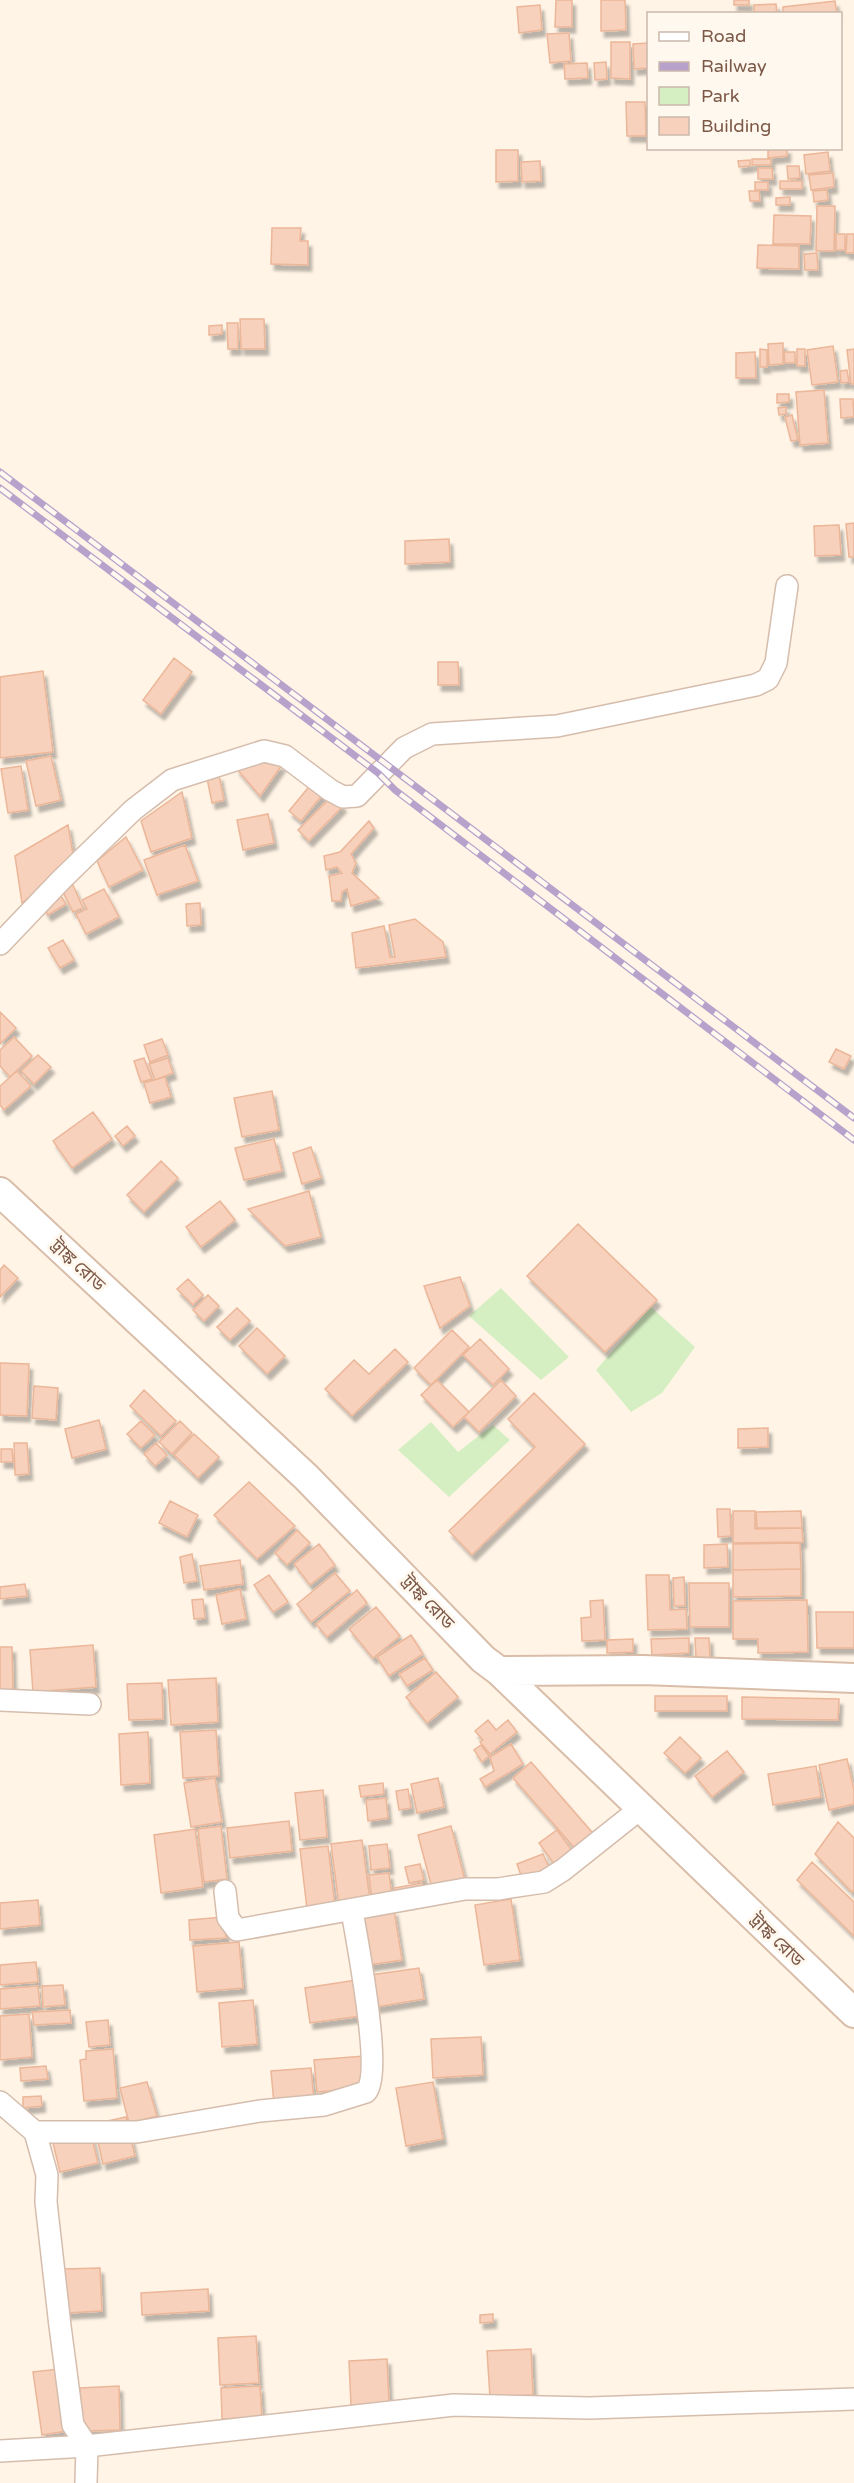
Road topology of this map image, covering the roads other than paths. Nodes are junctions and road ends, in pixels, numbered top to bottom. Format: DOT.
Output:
graph roads {
  1 [pos="787,586"];
  2 [pos="0,945"];
  3 [pos="0,1192"];
  4 [pos="499,1671"];
  5 [pos="854,1678"];
  6 [pos="0,1700"];
  7 [pos="90,1704"];
  8 [pos="641,1808"];
  9 [pos="225,1891"];
  10 [pos="352,1911"];
  11 [pos="854,2013"];
  12 [pos="0,2102"];
  13 [pos="35,2132"];
  14 [pos="854,2399"];
  15 [pos="87,2446"];
  16 [pos="0,2451"];
  17 [pos="86,2483"];
  1 -- 2 [label="street"];
  3 -- 4 [label="main road, ট্রাঙ্ক রোড"];
  4 -- 5 [label="main road"];
  4 -- 8 [label="main road, ট্রাঙ্ক রোড"];
  6 -- 7 [label="street"];
  8 -- 10 [label="street"];
  8 -- 11 [label="main road, ট্রাঙ্ক রোড"];
  9 -- 10 [label="street"];
  10 -- 13 [label="street"];
  12 -- 13 [label="street"];
  13 -- 15 [label="street"];
  14 -- 15 [label="street"];
  15 -- 16 [label="street"];
  15 -- 17 [label="street"];
}
